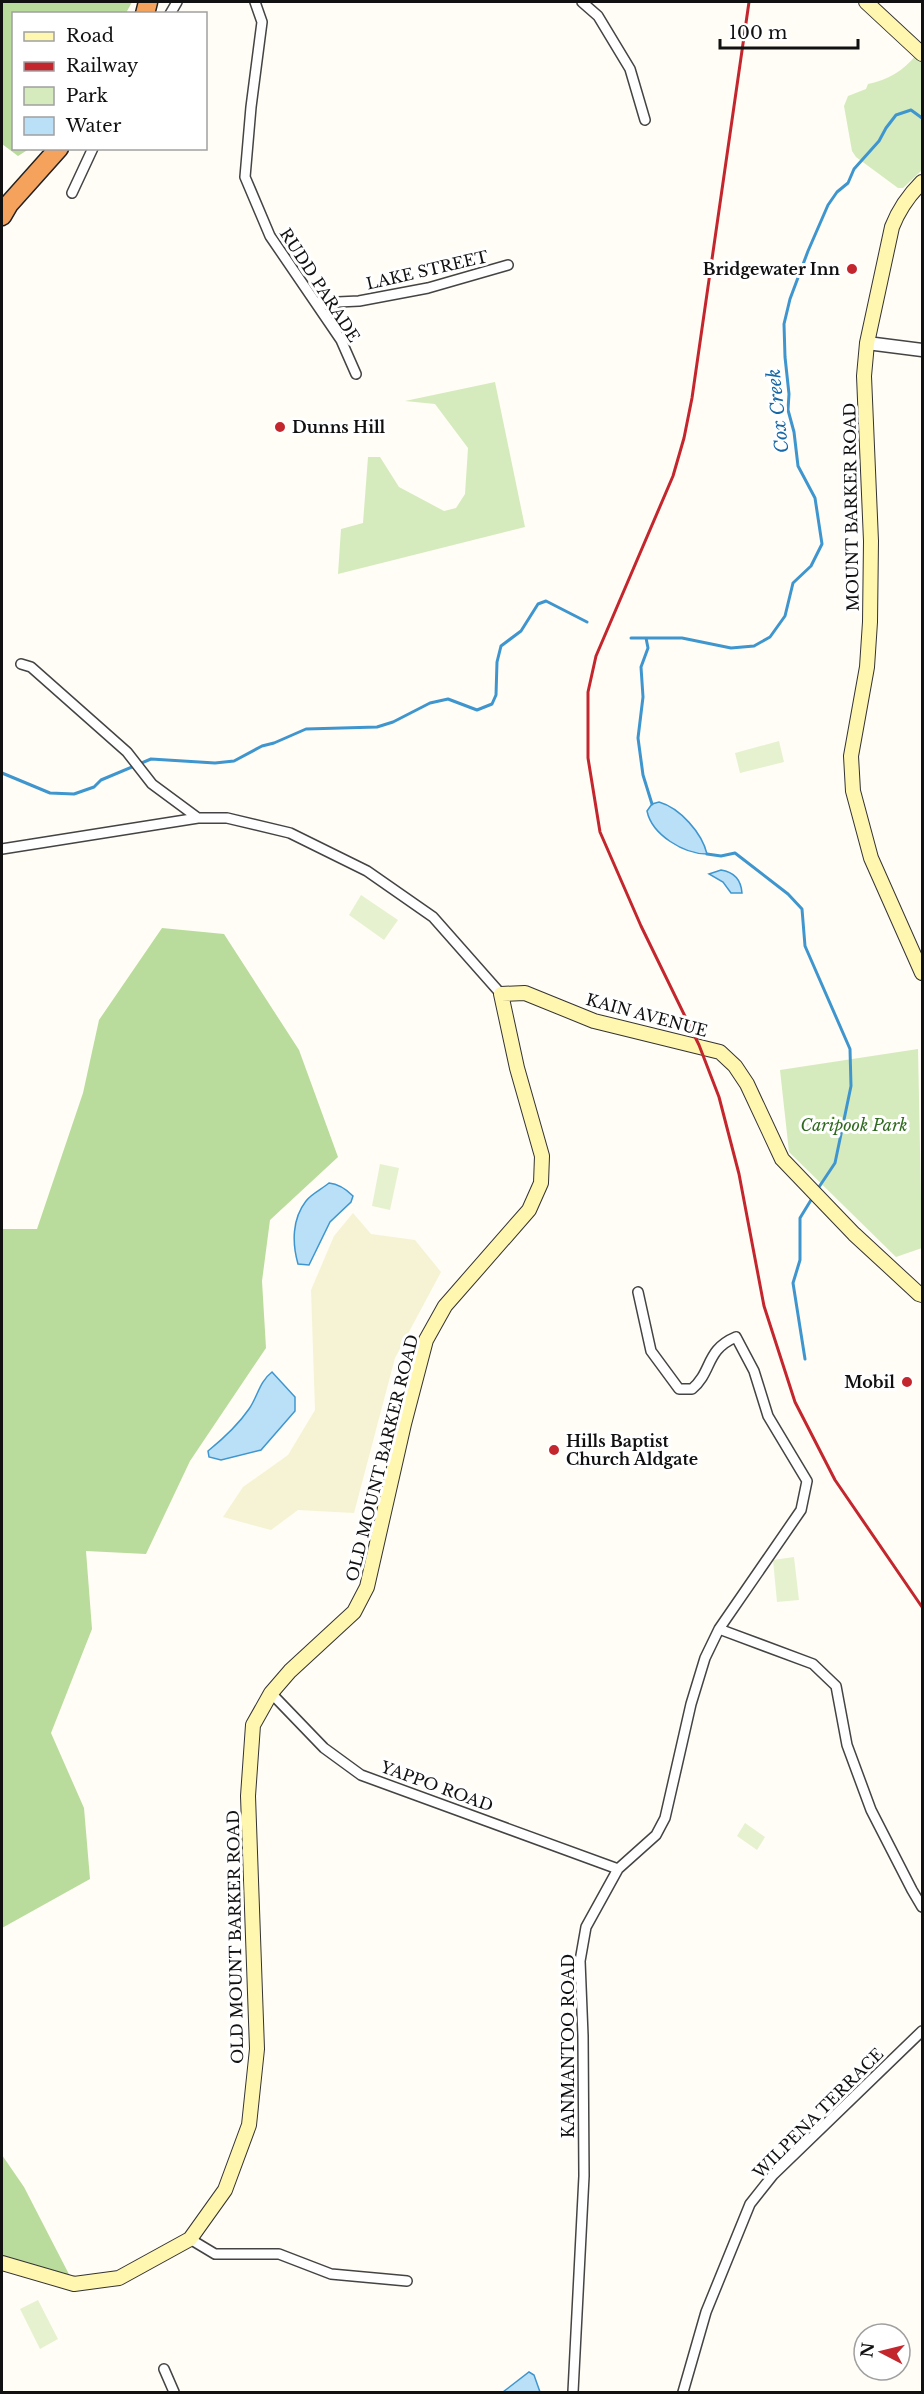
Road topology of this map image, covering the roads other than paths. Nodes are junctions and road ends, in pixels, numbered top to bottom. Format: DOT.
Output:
graph roads {
  1 [pos="255,2"];
  2 [pos="582,2"];
  3 [pos="867,2"];
  4 [pos="922,54"];
  5 [pos="645,120"];
  6 [pos="58,150"];
  7 [pos="92,150"];
  8 [pos="922,182"];
  9 [pos="72,193"];
  10 [pos="2,216"];
  11 [pos="508,266"];
  12 [pos="317,303"];
  13 [pos="867,342"];
  14 [pos="922,350"];
  15 [pos="356,375"];
  16 [pos="21,664"];
  17 [pos="198,818"];
  18 [pos="2,849"];
  19 [pos="922,973"];
  20 [pos="501,994"];
  21 [pos="638,1293"];
  22 [pos="922,1295"];
  23 [pos="719,1629"];
  24 [pos="272,1693"];
  25 [pos="618,1869"];
  26 [pos="922,1907"];
  27 [pos="922,2031"];
  28 [pos="190,2239"];
  29 [pos="2,2264"];
  30 [pos="407,2281"];
  31 [pos="164,2369"];
  32 [pos="174,2392"];
  33 [pos="573,2392"];
  34 [pos="683,2392"];
  1 -- 12 [label="street, RUDD PARADE"];
  2 -- 5 [label="street"];
  3 -- 4 [label="main road"];
  6 -- 10 [label="highway"];
  7 -- 9 [label="street"];
  8 -- 13 [label="main road, MOUNT BARKER ROAD"];
  11 -- 12 [label="street, LAKE STREET"];
  12 -- 15 [label="street, RUDD PARADE"];
  13 -- 14 [label="street"];
  13 -- 19 [label="main road, MOUNT BARKER ROAD"];
  16 -- 17 [label="street"];
  17 -- 18 [label="street, OLD MOUNT BARKER ROAD"];
  17 -- 20 [label="street, OLD MOUNT BARKER ROAD"];
  20 -- 22 [label="main road, KAIN AVENUE"];
  20 -- 24 [label="main road, OLD MOUNT BARKER ROAD"];
  21 -- 23 [label="street, KANMANTOO ROAD"];
  23 -- 25 [label="street, KANMANTOO ROAD"];
  23 -- 26 [label="street"];
  24 -- 25 [label="street, YAPPO ROAD"];
  24 -- 28 [label="main road, OLD MOUNT BARKER ROAD"];
  25 -- 33 [label="street, KANMANTOO ROAD"];
  27 -- 34 [label="street, WILPENA TERRACE"];
  28 -- 29 [label="main road, OLD MOUNT BARKER ROAD"];
  28 -- 30 [label="street"];
  31 -- 32 [label="street"];
}
